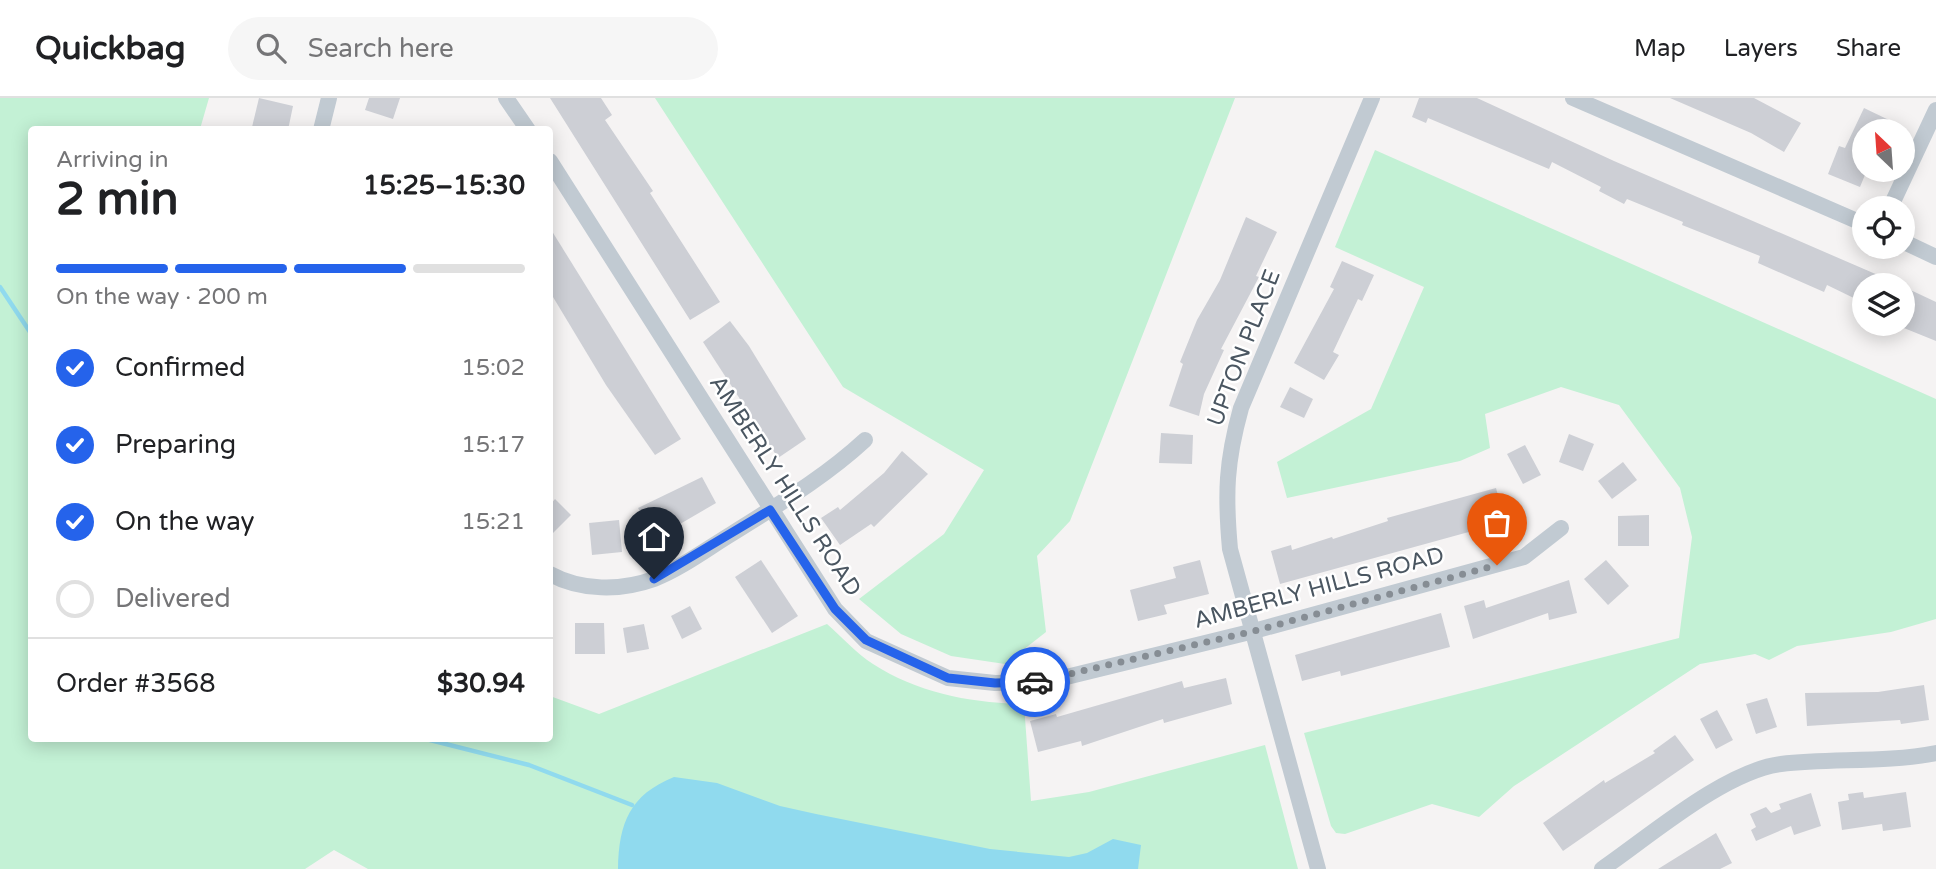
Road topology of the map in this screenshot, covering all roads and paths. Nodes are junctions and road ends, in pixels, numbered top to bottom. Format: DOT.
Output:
graph roads {
  1 [pos="329,98"];
  2 [pos="506,98"];
  3 [pos="1372,98"];
  4 [pos="1573,98"];
  5 [pos="1936,110"];
  6 [pos="322,126"];
  7 [pos="525,126"];
  8 [pos="553,166"];
  9 [pos="1896,196"];
  10 [pos="1852,219"];
  11 [pos="1915,247"];
  12 [pos="1936,257"];
  13 [pos="865,440"];
  14 [pos="770,510"];
  15 [pos="1562,528"];
  16 [pos="553,575"];
  17 [pos="1254,631"];
  18 [pos="1936,753"];
  19 [pos="1318,869"];
  20 [pos="1602,869"];
  1 -- 6 [label="street"];
  2 -- 7 [label="street"];
  3 -- 17 [label="street, UPTON PLACE"];
  4 -- 10 [label="street"];
  5 -- 9 [label="street"];
  8 -- 14 [label="street, AMBERLY HILLS ROAD"];
  11 -- 12 [label="street"];
  13 -- 14 [label="street"];
  14 -- 16 [label="street"];
  14 -- 17 [label="street, AMBERLY HILLS ROAD"];
  15 -- 17 [label="street, AMBERLY HILLS ROAD"];
  17 -- 19 [label="street, UPTON PLACE"];
  18 -- 20 [label="street"];
}
